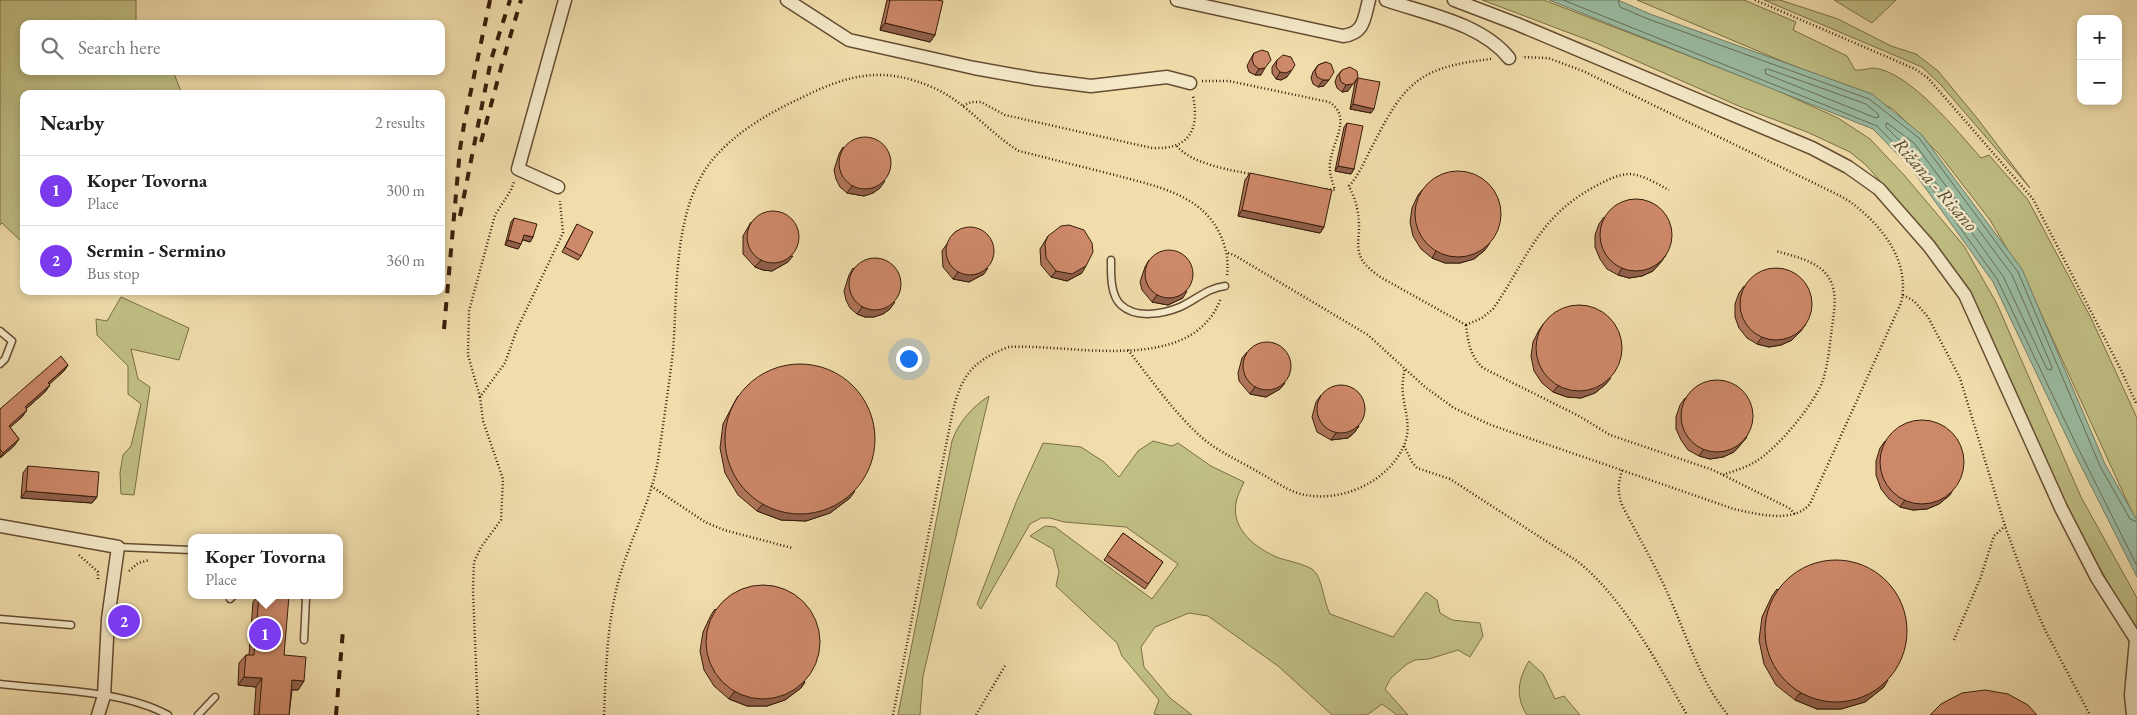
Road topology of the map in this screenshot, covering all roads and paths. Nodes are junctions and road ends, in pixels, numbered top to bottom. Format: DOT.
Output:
graph roads {
  1 [pos="565,0"];
  2 [pos="788,0"];
  3 [pos="1177,0"];
  4 [pos="1369,0"];
  5 [pos="1386,0"];
  6 [pos="1454,0"];
  7 [pos="1755,0"];
  8 [pos="1510,58"];
  9 [pos="1493,59"];
  10 [pos="1190,83"];
  11 [pos="963,106"];
  12 [pos="1177,146"];
  13 [pos="518,170"];
  14 [pos="1258,176"];
  15 [pos="558,188"];
  16 [pos="1325,190"];
  17 [pos="1669,190"];
  18 [pos="1776,250"];
  19 [pos="1228,253"];
  20 [pos="1111,260"];
  21 [pos="1225,286"];
  22 [pos="1903,295"];
  23 [pos="1466,325"];
  24 [pos="0,331"];
  25 [pos="1128,350"];
  26 [pos="0,364"];
  27 [pos="1405,368"];
  28 [pos="480,397"];
  29 [pos="2137,406"];
  30 [pos="1404,446"];
  31 [pos="1622,470"];
  32 [pos="1723,475"];
  33 [pos="651,486"];
  34 [pos="1795,514"];
  35 [pos="0,526"];
  36 [pos="2004,526"];
  37 [pos="118,547"];
  38 [pos="792,548"];
  39 [pos="188,550"];
  40 [pos="71,553"];
  41 [pos="158,558"];
  42 [pos="126,574"];
  43 [pos="98,580"];
  44 [pos="306,599"];
  45 [pos="0,619"];
  46 [pos="71,625"];
  47 [pos="304,640"];
  48 [pos="1954,640"];
  49 [pos="2137,641"];
  50 [pos="1006,664"];
  51 [pos="0,684"];
  52 [pos="104,696"];
  53 [pos="215,697"];
  54 [pos="98,715"];
  55 [pos="168,715"];
  56 [pos="198,715"];
  57 [pos="478,715"];
  58 [pos="604,715"];
  59 [pos="893,715"];
  60 [pos="976,715"];
  61 [pos="1686,715"];
  62 [pos="1728,715"];
  63 [pos="2090,715"];
  64 [pos="2133,715"];
  1 -- 13 [label="street"];
  2 -- 10 [label="street"];
  3 -- 4 [label="street"];
  5 -- 8 [label="street"];
  6 -- 49 [label="street"];
  7 -- 29 [label="path"];
  8 -- 22 [label="path"];
  9 -- 23 [label="path"];
  10 -- 12 [label="path"];
  10 -- 16 [label="path"];
  11 -- 12 [label="path"];
  11 -- 19 [label="path"];
  11 -- 33 [label="path"];
  12 -- 14 [label="path"];
  13 -- 15 [label="street"];
  13 -- 28 [label="path"];
  15 -- 28 [label="path"];
  17 -- 23 [label="path"];
  18 -- 32 [label="path"];
  19 -- 21 [label="path"];
  19 -- 27 [label="path"];
  20 -- 21 [label="lane"];
  21 -- 25 [label="path"];
  22 -- 34 [label="path"];
  22 -- 36 [label="path"];
  23 -- 32 [label="path"];
  24 -- 26 [label="lane"];
  25 -- 30 [label="path"];
  25 -- 59 [label="path"];
  27 -- 30 [label="path"];
  27 -- 31 [label="path"];
  28 -- 57 [label="path"];
  30 -- 61 [label="path"];
  31 -- 34 [label="path"];
  31 -- 62 [label="path"];
  32 -- 34 [label="path"];
  33 -- 38 [label="path"];
  33 -- 58 [label="path"];
  35 -- 37 [label="street"];
  36 -- 48 [label="path"];
  36 -- 63 [label="path"];
  37 -- 39 [label="lane"];
  37 -- 52 [label="street"];
  40 -- 43 [label="path"];
  41 -- 42 [label="path"];
  44 -- 47 [label="lane"];
  45 -- 46 [label="lane"];
  49 -- 64 [label="street"];
  50 -- 60 [label="path"];
  51 -- 52 [label="lane"];
  52 -- 54 [label="street"];
  52 -- 55 [label="lane"];
  53 -- 56 [label="lane"];
}
